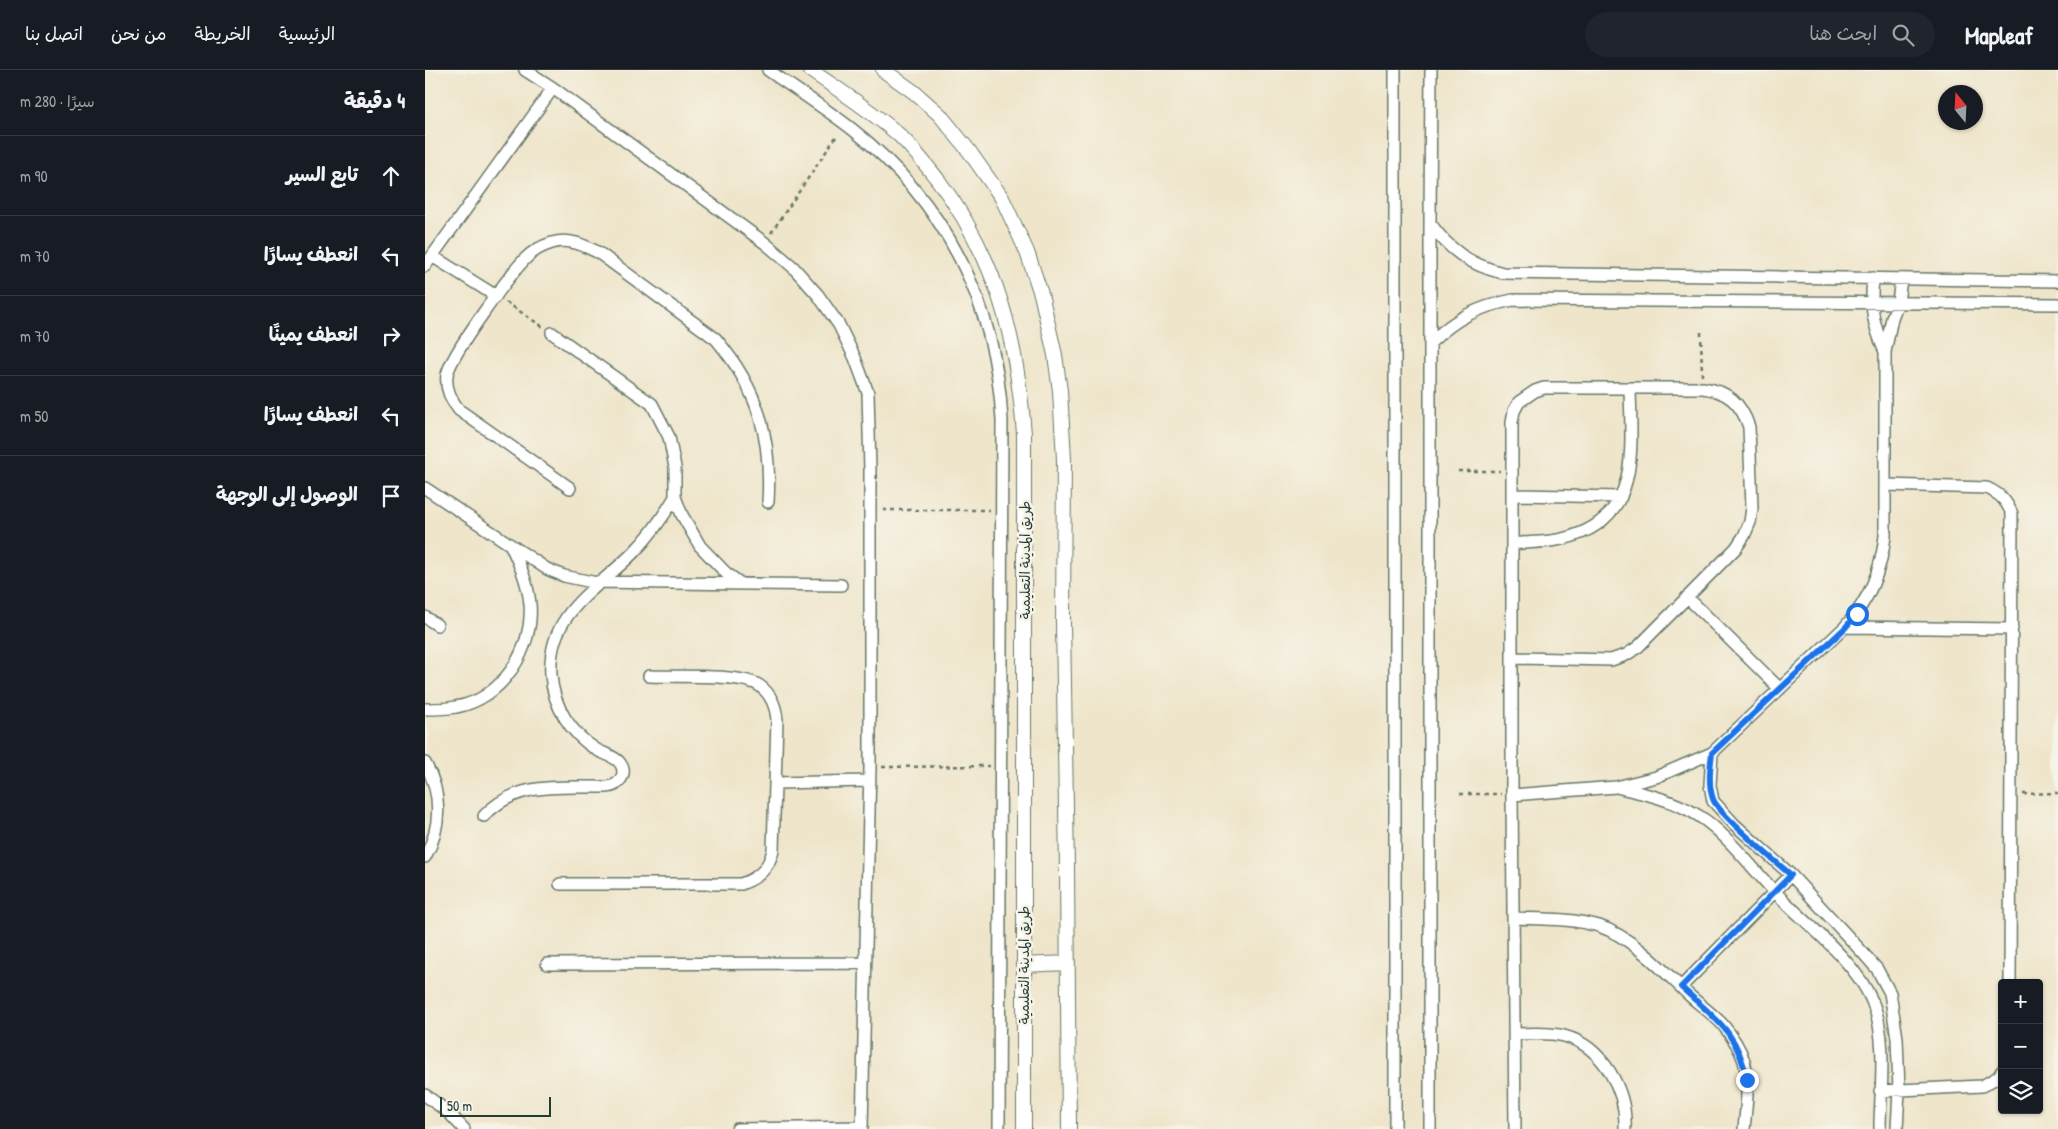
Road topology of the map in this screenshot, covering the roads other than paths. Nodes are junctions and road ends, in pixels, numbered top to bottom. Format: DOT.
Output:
graph roads {
  1 [pos="525,70"];
  2 [pos="768,70"];
  3 [pos="810,70"];
  4 [pos="883,70"];
  5 [pos="1395,70"];
  6 [pos="1431,70"];
  7 [pos="553,88"];
  8 [pos="1429,223"];
  9 [pos="432,256"];
  10 [pos="425,266"];
  11 [pos="1873,278"];
  12 [pos="1901,279"];
  13 [pos="2058,281"];
  14 [pos="496,296"];
  15 [pos="1871,302"];
  16 [pos="1898,302"];
  17 [pos="2058,304"];
  18 [pos="552,333"];
  19 [pos="1430,344"];
  20 [pos="1885,352"];
  21 [pos="1630,388"];
  22 [pos="1886,485"];
  23 [pos="425,488"];
  24 [pos="570,488"];
  25 [pos="1513,495"];
  26 [pos="1621,497"];
  27 [pos="675,498"];
  28 [pos="768,502"];
  29 [pos="1512,544"];
  30 [pos="511,546"];
  31 [pos="599,582"];
  32 [pos="741,584"];
  33 [pos="841,585"];
  34 [pos="1687,597"];
  35 [pos="425,617"];
  36 [pos="437,625"];
  37 [pos="1845,628"];
  38 [pos="2012,629"];
  39 [pos="1512,658"];
  40 [pos="649,676"];
  41 [pos="1780,689"];
  42 [pos="425,709"];
  43 [pos="1712,753"];
  44 [pos="425,763"];
  45 [pos="870,781"];
  46 [pos="775,783"];
  47 [pos="1616,788"];
  48 [pos="1512,794"];
  49 [pos="484,816"];
  50 [pos="425,857"];
  51 [pos="1791,875"];
  52 [pos="560,884"];
  53 [pos="1775,892"];
  54 [pos="1513,918"];
  55 [pos="865,963"];
  56 [pos="1068,963"];
  57 [pos="547,964"];
  58 [pos="1023,965"];
  59 [pos="2010,979"];
  60 [pos="1681,987"];
  61 [pos="1514,1034"];
  62 [pos="1998,1077"];
  63 [pos="1899,1090"];
  64 [pos="1880,1091"];
  65 [pos="425,1095"];
  66 [pos="862,1128"];
  67 [pos="464,1129"];
  68 [pos="737,1129"];
  69 [pos="999,1129"];
  70 [pos="1024,1129"];
  71 [pos="1069,1129"];
  72 [pos="1395,1129"];
  73 [pos="1430,1129"];
  74 [pos="1515,1129"];
  75 [pos="1625,1129"];
  76 [pos="1744,1129"];
  77 [pos="1880,1129"];
  78 [pos="1897,1129"];
  1 -- 7 [label="street"];
  2 -- 69 [label="street"];
  3 -- 58 [label="street, طريق المدينة التعليمية"];
  4 -- 56 [label="street"];
  5 -- 72 [label="street"];
  6 -- 8 [label="street"];
  7 -- 9 [label="street"];
  7 -- 45 [label="street"];
  8 -- 11 [label="street"];
  8 -- 19 [label="street"];
  9 -- 10 [label="street"];
  9 -- 14 [label="street"];
  11 -- 12 [label="street"];
  11 -- 15 [label="street"];
  12 -- 13 [label="street"];
  12 -- 16 [label="street"];
  14 -- 24 [label="street"];
  14 -- 28 [label="street"];
  15 -- 16 [label="street"];
  15 -- 19 [label="street"];
  15 -- 20 [label="street"];
  16 -- 17 [label="street"];
  16 -- 20 [label="street"];
  18 -- 27 [label="street"];
  19 -- 73 [label="street"];
  20 -- 22 [label="street"];
  21 -- 25 [label="street"];
  21 -- 26 [label="street"];
  21 -- 34 [label="street"];
  22 -- 37 [label="street"];
  22 -- 38 [label="street"];
  23 -- 30 [label="street"];
  25 -- 26 [label="street"];
  25 -- 29 [label="street"];
  26 -- 29 [label="street"];
  27 -- 31 [label="street"];
  27 -- 32 [label="street"];
  29 -- 39 [label="street"];
  30 -- 31 [label="street"];
  30 -- 42 [label="street"];
  31 -- 32 [label="street"];
  31 -- 49 [label="street"];
  32 -- 33 [label="street"];
  34 -- 39 [label="street"];
  34 -- 41 [label="street"];
  35 -- 36 [label="street"];
  37 -- 38 [label="street"];
  37 -- 41 [label="street"];
  38 -- 59 [label="street"];
  39 -- 48 [label="street"];
  40 -- 46 [label="street"];
  41 -- 43 [label="street"];
  43 -- 47 [label="street"];
  43 -- 51 [label="street"];
  44 -- 50 [label="street"];
  45 -- 46 [label="street"];
  45 -- 55 [label="street"];
  46 -- 52 [label="street"];
  47 -- 48 [label="street"];
  47 -- 53 [label="street"];
  48 -- 54 [label="street"];
  51 -- 53 [label="street"];
  51 -- 63 [label="street"];
  53 -- 60 [label="street"];
  53 -- 64 [label="street"];
  54 -- 60 [label="street"];
  54 -- 61 [label="street"];
  55 -- 57 [label="street"];
  55 -- 66 [label="street"];
  56 -- 58 [label="street"];
  56 -- 71 [label="street"];
  58 -- 70 [label="street, طريق المدينة التعليمية"];
  60 -- 76 [label="street"];
  61 -- 74 [label="street"];
  61 -- 75 [label="street"];
  62 -- 63 [label="street"];
  63 -- 64 [label="street"];
  63 -- 78 [label="street"];
  64 -- 77 [label="street"];
  65 -- 67 [label="street"];
  66 -- 68 [label="street"];
}
